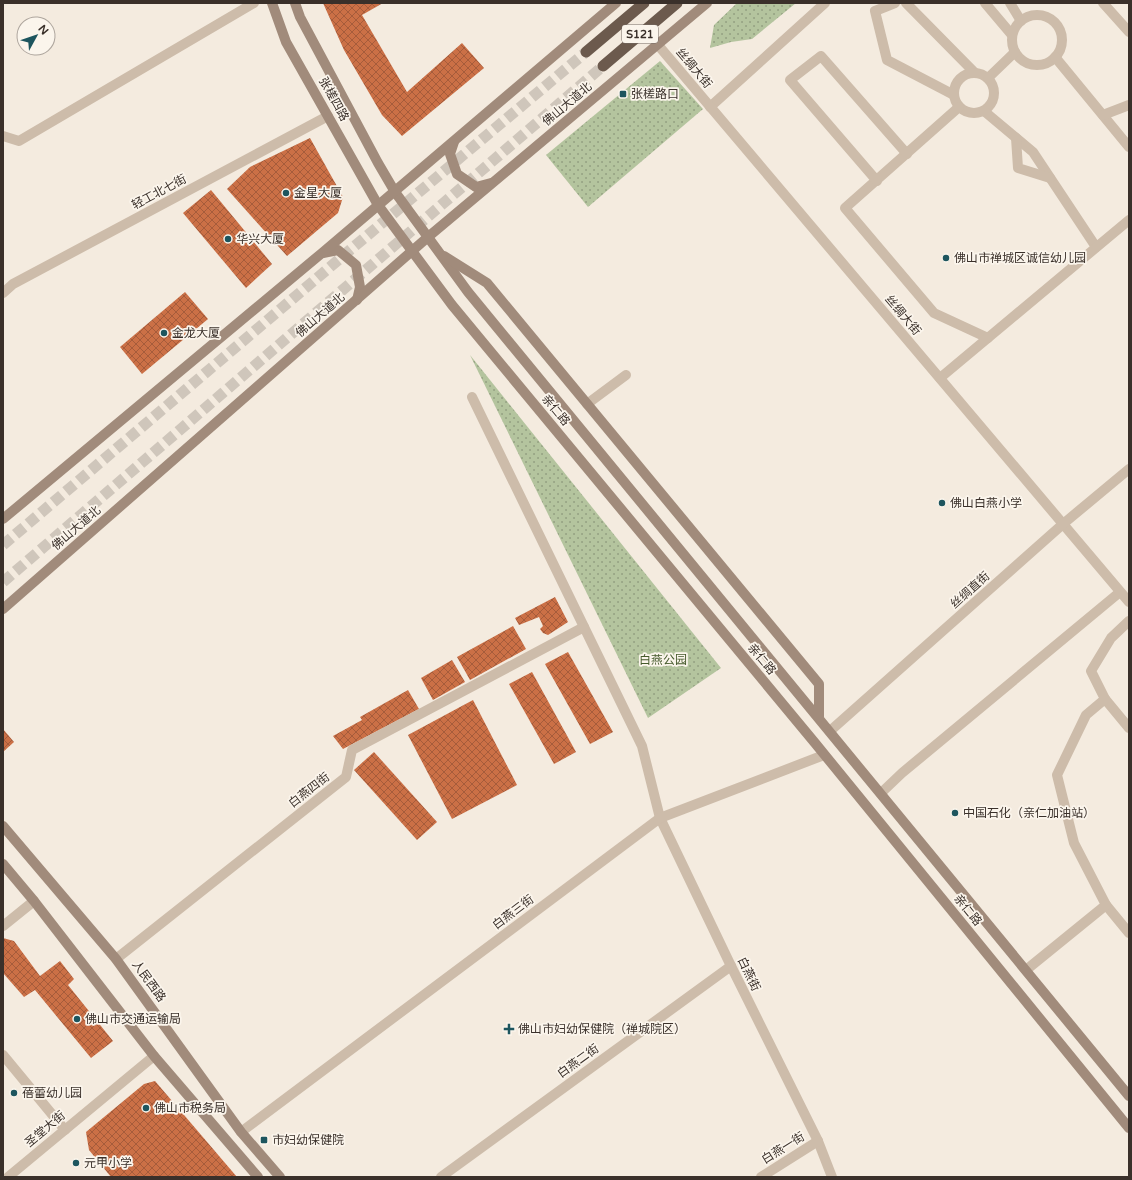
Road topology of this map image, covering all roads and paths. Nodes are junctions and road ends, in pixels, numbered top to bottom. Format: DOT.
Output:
graph roads {
  1 [pos="254,3"];
  2 [pos="272,3"];
  3 [pos="295,3"];
  4 [pos="616,3"];
  5 [pos="644,3"];
  6 [pos="677,3"];
  7 [pos="707,3"];
  8 [pos="825,3"];
  9 [pos="895,3"];
  10 [pos="906,3"];
  11 [pos="985,3"];
  12 [pos="1010,3"];
  13 [pos="1103,3"];
  14 [pos="1021,21"];
  15 [pos="1129,32"];
  16 [pos="1012,35"];
  17 [pos="658,45"];
  18 [pos="586,52"];
  19 [pos="1015,52"];
  20 [pos="1055,57"];
  21 [pos="603,66"];
  22 [pos="975,73"];
  23 [pos="988,78"];
  24 [pos="954,95"];
  25 [pos="1129,105"];
  26 [pos="710,107"];
  27 [pos="959,107"];
  28 [pos="984,111"];
  29 [pos="1103,115"];
  30 [pos="328,116"];
  31 [pos="3,136"];
  32 [pos="1016,138"];
  33 [pos="455,141"];
  34 [pos="1129,147"];
  35 [pos="907,154"];
  36 [pos="1050,178"];
  37 [pos="877,181"];
  38 [pos="494,183"];
  39 [pos="395,192"];
  40 [pos="378,206"];
  41 [pos="1129,220"];
  42 [pos="428,237"];
  43 [pos="1096,247"];
  44 [pos="413,251"];
  45 [pos="439,252"];
  46 [pos="322,253"];
  47 [pos="3,293"];
  48 [pos="357,300"];
  49 [pos="988,338"];
  50 [pos="626,375"];
  51 [pos="940,378"];
  52 [pos="472,397"];
  53 [pos="587,404"];
  54 [pos="1129,469"];
  55 [pos="3,519"];
  56 [pos="1063,524"];
  57 [pos="1120,592"];
  58 [pos="1129,602"];
  59 [pos="3,609"];
  60 [pos="1129,621"];
  61 [pos="584,627"];
  62 [pos="1105,699"];
  63 [pos="818,718"];
  64 [pos="1129,728"];
  65 [pos="830,731"];
  66 [pos="824,755"];
  67 [pos="881,794"];
  68 [pos="660,818"];
  69 [pos="3,826"];
  70 [pos="3,864"];
  71 [pos="34,900"];
  72 [pos="1106,905"];
  73 [pos="3,926"];
  74 [pos="1129,934"];
  75 [pos="116,959"];
  76 [pos="731,966"];
  77 [pos="1026,970"];
  78 [pos="3,1055"];
  79 [pos="154,1056"];
  80 [pos="1129,1096"];
  81 [pos="1129,1128"];
  82 [pos="65,1130"];
  83 [pos="241,1132"];
  84 [pos="818,1141"];
  85 [pos="8,1177"];
  86 [pos="258,1177"];
  87 [pos="280,1177"];
  88 [pos="441,1177"];
  89 [pos="762,1177"];
  90 [pos="832,1177"];
  1 -- 31 [label="street"];
  2 -- 30 [label="main road, 张槎四路"];
  3 -- 39 [label="main road, 张槎四路"];
  4 -- 33 [label="main road"];
  5 -- 18 [label="highway, S121"];
  6 -- 21 [label="highway, S121"];
  7 -- 17 [label="main road, 佛山大道北"];
  8 -- 26 [label="street"];
  9 -- 24 [label="street"];
  10 -- 22 [label="street"];
  11 -- 16 [label="street"];
  12 -- 14 [label="street"];
  13 -- 15 [label="street"];
  14 -- 16 [label="street"];
  14 -- 20 [label="street"];
  16 -- 19 [label="street"];
  17 -- 26 [label="street, 丝绸大街"];
  17 -- 38 [label="main road, 佛山大道北"];
  19 -- 20 [label="street"];
  19 -- 23 [label="street"];
  20 -- 29 [label="street"];
  22 -- 23 [label="street"];
  22 -- 24 [label="street"];
  23 -- 28 [label="street"];
  24 -- 27 [label="street"];
  25 -- 29 [label="street"];
  26 -- 51 [label="street, 丝绸大街"];
  27 -- 28 [label="street"];
  27 -- 35 [label="street"];
  28 -- 32 [label="street"];
  29 -- 34 [label="street"];
  30 -- 40 [label="main road, 张槎四路"];
  30 -- 47 [label="street, 轻工北七街"];
  32 -- 36 [label="street"];
  32 -- 36 [label="street"];
  33 -- 38 [label="main road"];
  33 -- 39 [label="main road"];
  35 -- 37 [label="street"];
  35 -- 37 [label="street"];
  36 -- 43 [label="street"];
  37 -- 49 [label="street"];
  38 -- 42 [label="main road, 佛山大道北"];
  39 -- 40 [label="main road"];
  39 -- 42 [label="main road, 亲仁路"];
  40 -- 44 [label="main road, 亲仁路"];
  40 -- 46 [label="main road"];
  41 -- 43 [label="street"];
  42 -- 44 [label="main road, 佛山大道北"];
  42 -- 45 [label="main road, 亲仁路"];
  43 -- 49 [label="street"];
  44 -- 48 [label="main road, 佛山大道北"];
  44 -- 66 [label="main road, 亲仁路"];
  45 -- 53 [label="main road"];
  45 -- 63 [label="main road, 亲仁路"];
  46 -- 48 [label="main road"];
  46 -- 55 [label="main road"];
  48 -- 59 [label="main road, 佛山大道北"];
  49 -- 51 [label="street"];
  50 -- 53 [label="street"];
  51 -- 56 [label="street, 丝绸大街"];
  52 -- 61 [label="street, 白燕街"];
  53 -- 63 [label="main road"];
  54 -- 56 [label="street, 丝绸直街"];
  56 -- 57 [label="street, 丝绸大街"];
  56 -- 65 [label="street, 丝绸直街"];
  57 -- 58 [label="street, 丝绸大街"];
  57 -- 67 [label="street"];
  60 -- 62 [label="street"];
  61 -- 68 [label="street, 白燕街"];
  61 -- 75 [label="street, 白燕四街"];
  62 -- 64 [label="street"];
  62 -- 72 [label="street"];
  63 -- 65 [label="main road, 亲仁路"];
  65 -- 67 [label="main road, 亲仁路"];
  66 -- 68 [label="street, 白燕三街"];
  66 -- 81 [label="main road, 亲仁路"];
  67 -- 77 [label="main road, 亲仁路"];
  68 -- 76 [label="street, 白燕街"];
  68 -- 83 [label="street, 白燕三街"];
  69 -- 75 [label="main road, 人民西路"];
  70 -- 71 [label="main road"];
  71 -- 73 [label="street"];
  71 -- 79 [label="main road"];
  72 -- 74 [label="street"];
  72 -- 77 [label="street"];
  75 -- 83 [label="main road, 人民西路"];
  76 -- 84 [label="street, 白燕街"];
  76 -- 88 [label="street, 白燕二街"];
  77 -- 80 [label="main road, 亲仁路"];
  78 -- 82 [label="street"];
  79 -- 82 [label="street, 圣堂大街"];
  79 -- 86 [label="main road"];
  82 -- 85 [label="street, 圣堂大街"];
  83 -- 87 [label="main road, 人民西路"];
  84 -- 89 [label="street, 白燕一街"];
  84 -- 90 [label="street, 白燕街"];
}
